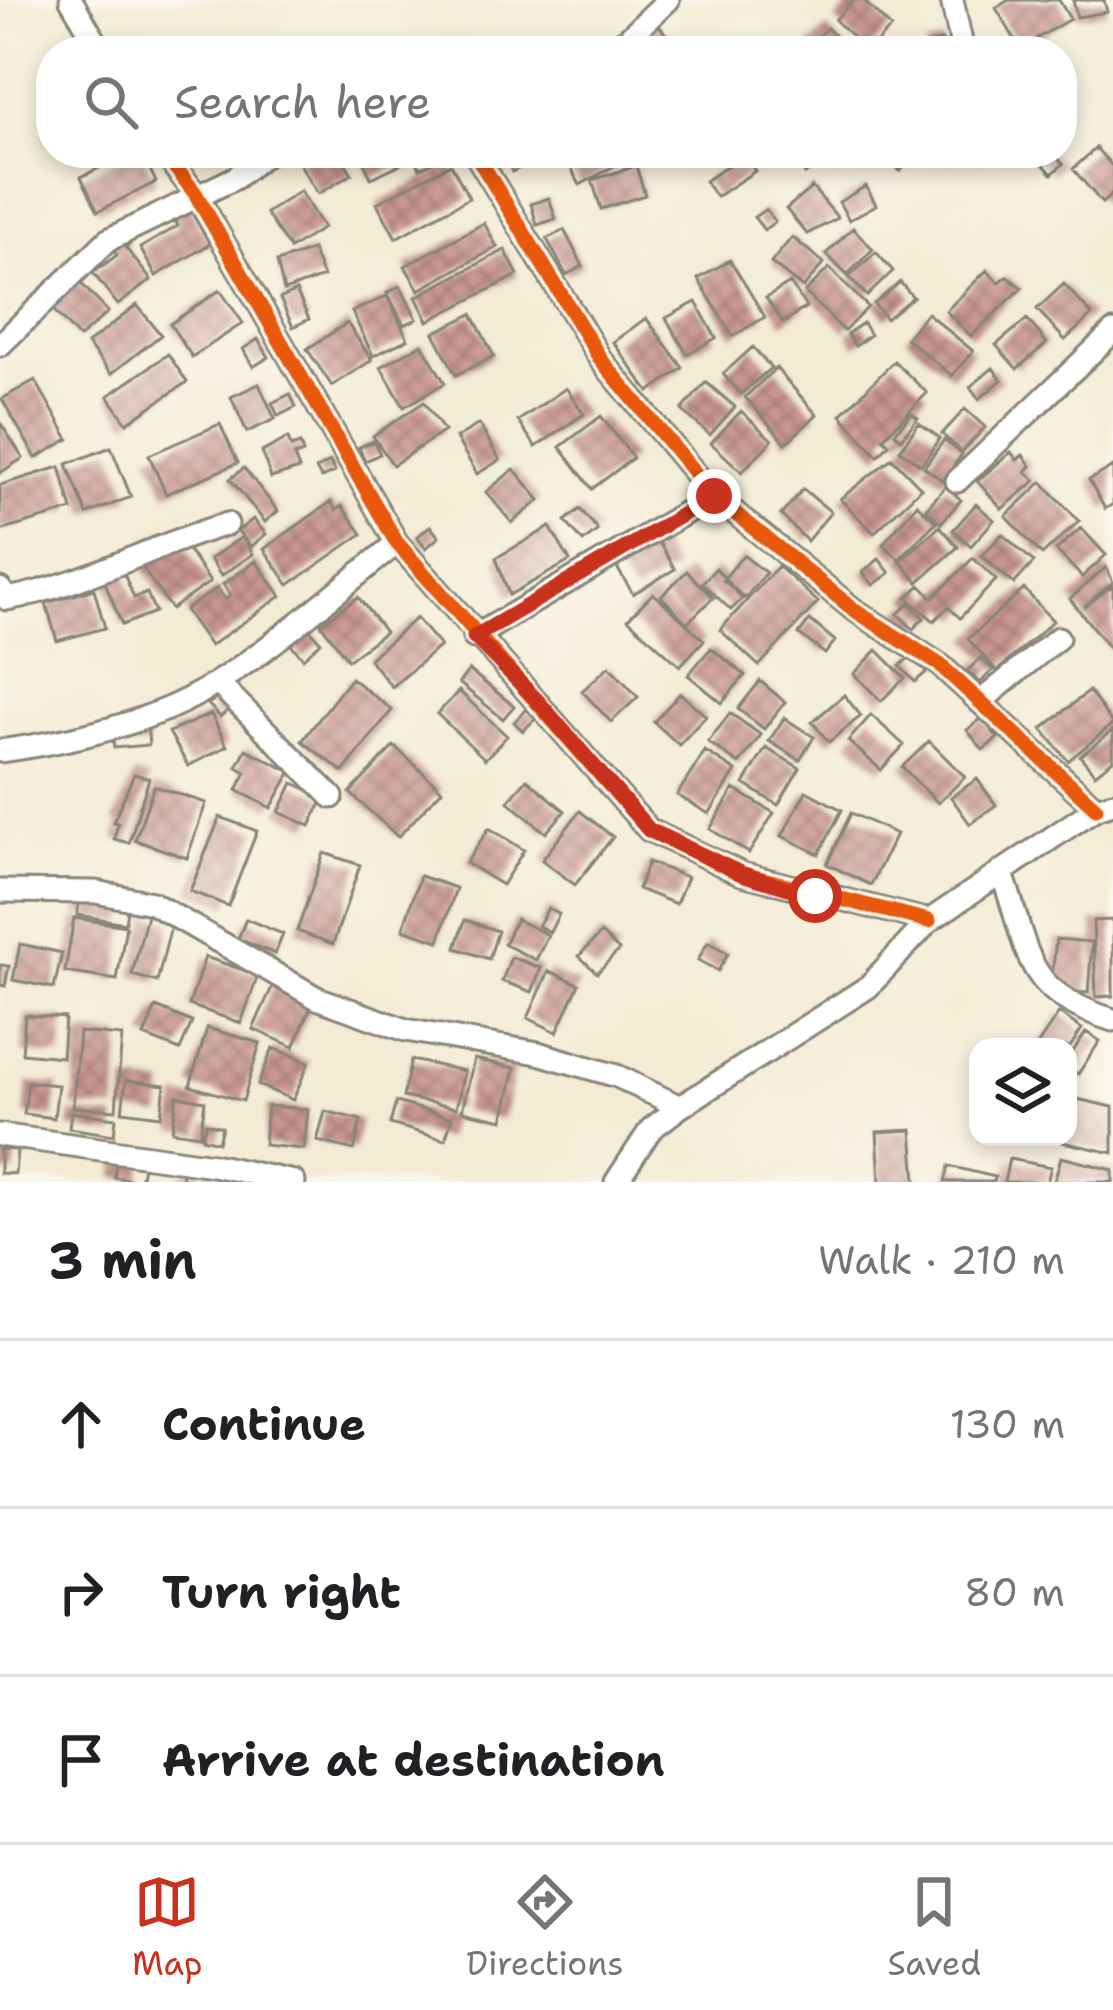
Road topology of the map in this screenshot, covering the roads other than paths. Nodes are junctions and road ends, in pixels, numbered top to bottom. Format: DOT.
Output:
graph roads {
  1 [pos="71,0"];
  2 [pos="668,0"];
  3 [pos="952,0"];
  4 [pos="92,36"];
  5 [pos="630,36"];
  6 [pos="960,36"];
  7 [pos="176,168"];
  8 [pos="248,168"];
  9 [pos="484,168"];
  10 [pos="195,193"];
  11 [pos="1113,332"];
  12 [pos="0,345"];
  13 [pos="957,482"];
  14 [pos="714,496"];
  15 [pos="227,524"];
  16 [pos="398,543"];
  17 [pos="0,590"];
  18 [pos="474,637"];
  19 [pos="1058,638"];
  20 [pos="218,682"];
  21 [pos="980,702"];
  22 [pos="0,751"];
  23 [pos="332,797"];
  24 [pos="1104,806"];
  25 [pos="1001,871"];
  26 [pos="0,891"];
  27 [pos="929,921"];
  28 [pos="1113,1020"];
  29 [pos="680,1107"];
  30 [pos="0,1136"];
  31 [pos="294,1182"];
  32 [pos="616,1182"];
  1 -- 4 [label="street"];
  2 -- 5 [label="street"];
  3 -- 6 [label="street"];
  7 -- 10 [label="street"];
  8 -- 10 [label="street"];
  9 -- 14 [label="street"];
  10 -- 12 [label="street"];
  10 -- 16 [label="street"];
  11 -- 13 [label="street"];
  14 -- 18 [label="street"];
  14 -- 21 [label="street"];
  15 -- 17 [label="street"];
  16 -- 18 [label="street"];
  16 -- 20 [label="street"];
  18 -- 27 [label="street"];
  19 -- 21 [label="street"];
  20 -- 22 [label="street"];
  20 -- 23 [label="street"];
  21 -- 24 [label="street"];
  24 -- 25 [label="street"];
  25 -- 27 [label="street"];
  25 -- 28 [label="street"];
  26 -- 29 [label="street"];
  27 -- 29 [label="street"];
  29 -- 32 [label="street"];
  30 -- 31 [label="street"];
}
